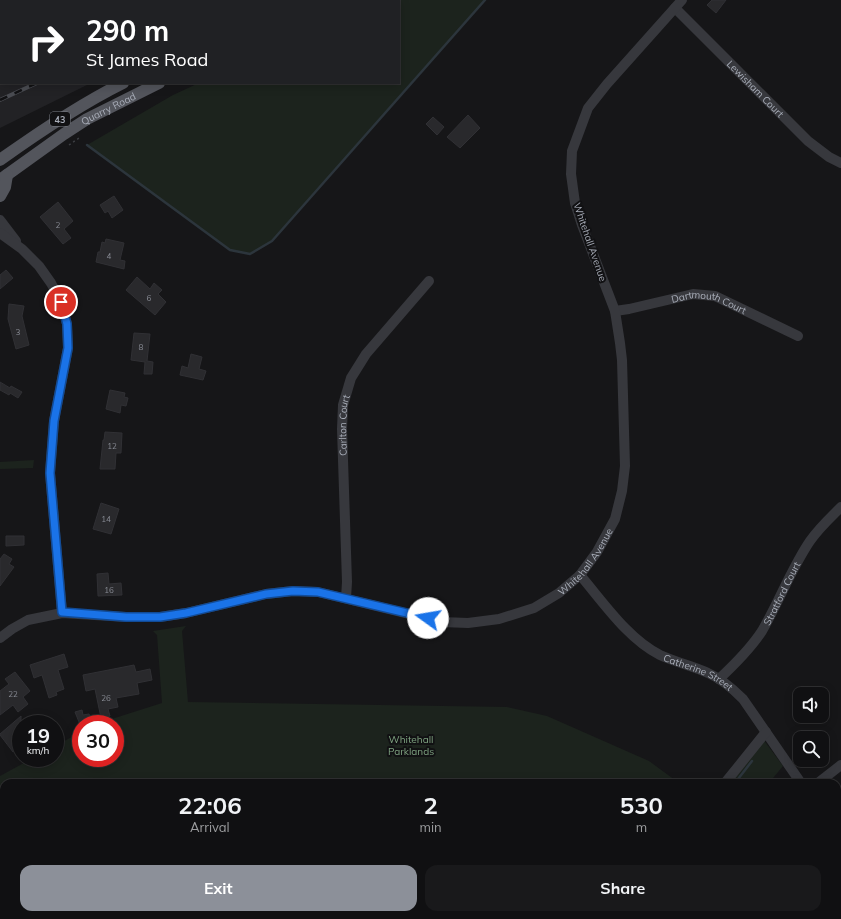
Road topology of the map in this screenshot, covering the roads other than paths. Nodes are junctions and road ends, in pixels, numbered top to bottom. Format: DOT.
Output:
graph roads {
  1 [pos="682,0"];
  2 [pos="675,8"];
  3 [pos="121,84"];
  4 [pos="157,84"];
  5 [pos="0,160"];
  6 [pos="841,163"];
  7 [pos="3,177"];
  8 [pos="0,196"];
  9 [pos="0,220"];
  10 [pos="0,233"];
  11 [pos="22,249"];
  12 [pos="429,281"];
  13 [pos="615,311"];
  14 [pos="798,336"];
  15 [pos="841,507"];
  16 [pos="580,575"];
  17 [pos="346,598"];
  18 [pos="62,612"];
  19 [pos="0,638"];
  20 [pos="719,679"];
  21 [pos="766,732"];
  22 [pos="841,765"];
  23 [pos="728,779"];
  24 [pos="798,779"];
  25 [pos="823,779"];
  1 -- 2 [label="street, Whitehall Avenue"];
  2 -- 6 [label="street, Lewisham Court"];
  2 -- 13 [label="street, Whitehall Avenue"];
  3 -- 5 [label="main road, Quarry Road / 43"];
  4 -- 7 [label="main road, Quarry Road / 43"];
  7 -- 8 [label="main road"];
  9 -- 11 [label="street"];
  10 -- 11 [label="street"];
  11 -- 18 [label="street"];
  12 -- 17 [label="street, Carlton Court"];
  13 -- 14 [label="street, Dartmouth Court"];
  13 -- 16 [label="street, Whitehall Avenue"];
  15 -- 20 [label="street, Stratford Court"];
  16 -- 17 [label="street, Whitehall Avenue"];
  16 -- 20 [label="street, Catherine Street"];
  17 -- 18 [label="street, Whitehall Avenue"];
  18 -- 19 [label="street, Whitehall Avenue"];
  20 -- 21 [label="street, Catherine Street"];
  21 -- 23 [label="street"];
  21 -- 24 [label="street, Catherine Street"];
  22 -- 25 [label="street"];
}
